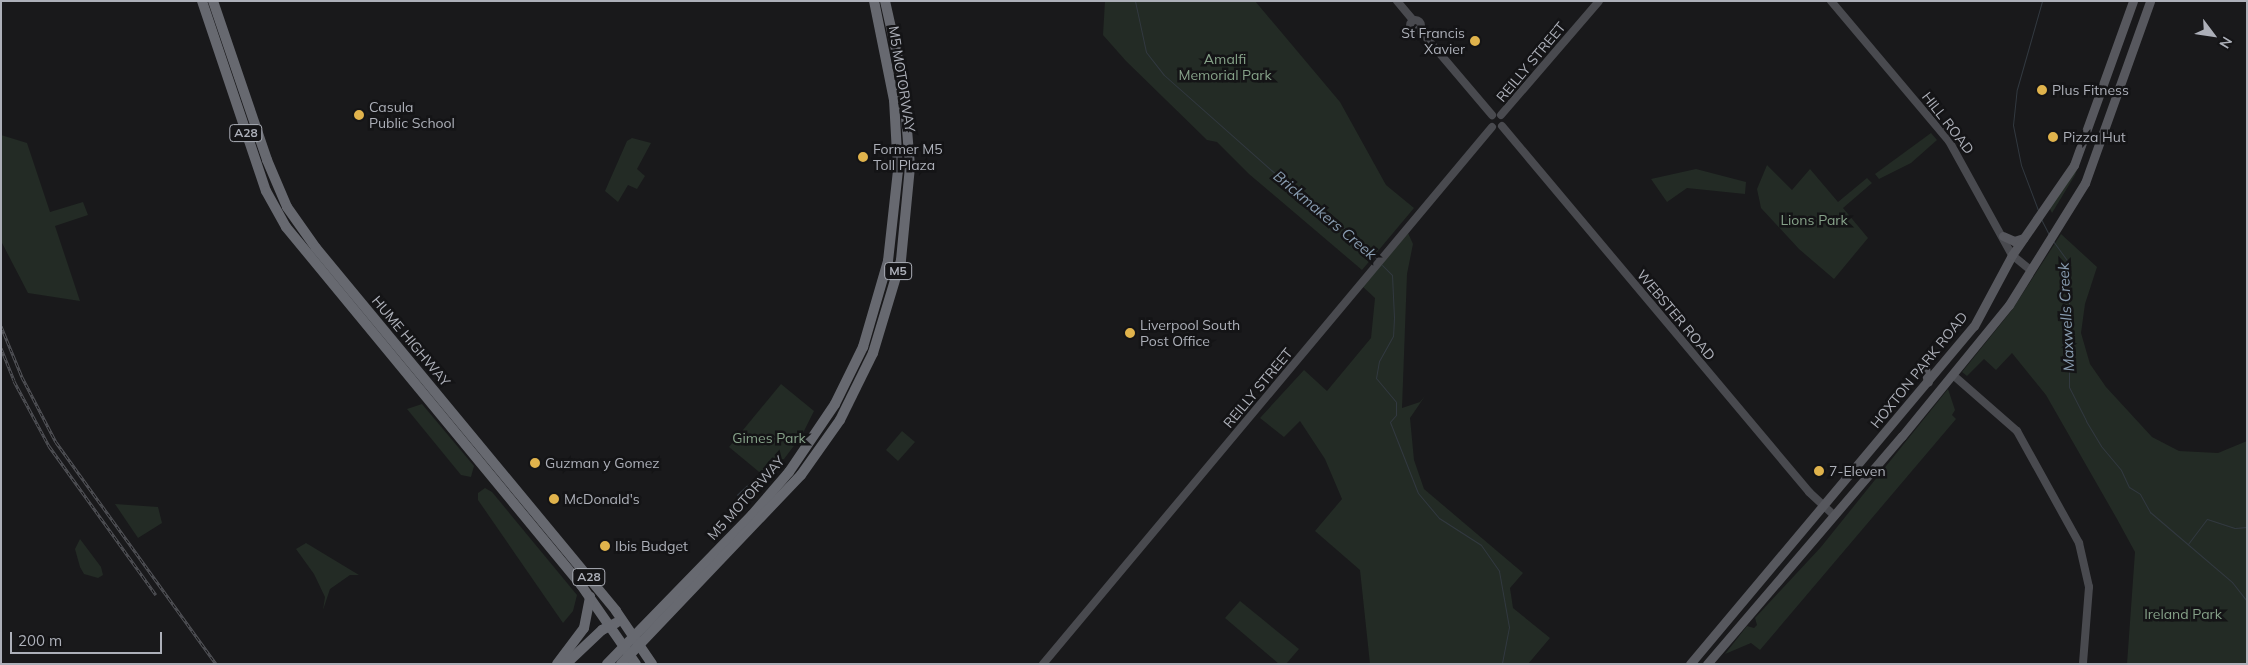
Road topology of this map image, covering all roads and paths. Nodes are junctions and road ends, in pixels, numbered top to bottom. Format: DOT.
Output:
graph roads {
  1 [pos="202,1"];
  2 [pos="214,1"];
  3 [pos="874,1"];
  4 [pos="885,1"];
  5 [pos="1397,1"];
  6 [pos="1598,1"];
  7 [pos="1831,1"];
  8 [pos="2133,1"];
  9 [pos="2150,1"];
  10 [pos="1492,115"];
  11 [pos="1501,115"];
  12 [pos="1502,126"];
  13 [pos="1492,127"];
  14 [pos="2003,236"];
  15 [pos="2024,238"];
  16 [pos="2012,254"];
  17 [pos="2029,270"];
  18 [pos="1925,368"];
  19 [pos="1953,375"];
  20 [pos="1928,382"];
  21 [pos="1822,506"];
  22 [pos="1835,516"];
  23 [pos="590,596"];
  24 [pos="626,625"];
  25 [pos="613,629"];
  26 [pos="640,660"];
  27 [pos="557,664"];
  28 [pos="566,664"];
  29 [pos="607,664"];
  30 [pos="621,664"];
  31 [pos="652,664"];
  32 [pos="1043,664"];
  33 [pos="1690,664"];
  34 [pos="1708,664"];
  35 [pos="2083,664"];
  1 -- 23 [label="highway, HUME HIGHWAY / A28"];
  2 -- 24 [label="highway, HUME HIGHWAY / A28"];
  3 -- 29 [label="highway, M5 MOTORWAY / M5"];
  4 -- 30 [label="highway, M5 MOTORWAY / M5"];
  5 -- 10 [label="main road"];
  6 -- 11 [label="main road, REILLY STREET"];
  7 -- 14 [label="main road, HILL ROAD"];
  8 -- 15 [label="main road, HOXTON PARK ROAD"];
  9 -- 17 [label="main road, HOXTON PARK ROAD"];
  10 -- 11 [label="main road"];
  10 -- 13 [label="main road"];
  11 -- 12 [label="main road"];
  12 -- 13 [label="main road"];
  12 -- 21 [label="main road, WEBSTER ROAD"];
  13 -- 32 [label="main road, REILLY STREET"];
  14 -- 15 [label="main road"];
  14 -- 16 [label="main road, HILL ROAD"];
  15 -- 16 [label="main road, HOXTON PARK ROAD"];
  16 -- 17 [label="main road, HILL ROAD"];
  16 -- 20 [label="main road, HOXTON PARK ROAD"];
  17 -- 19 [label="main road, HOXTON PARK ROAD"];
  18 -- 20 [label="main road"];
  19 -- 22 [label="main road, HOXTON PARK ROAD"];
  19 -- 35 [label="main road"];
  20 -- 21 [label="main road, HOXTON PARK ROAD"];
  21 -- 22 [label="main road, WEBSTER ROAD"];
  21 -- 33 [label="main road, HOXTON PARK ROAD"];
  22 -- 34 [label="main road, HOXTON PARK ROAD"];
  23 -- 25 [label="highway, HUME HIGHWAY / A28"];
  23 -- 27 [label="highway"];
  24 -- 25 [label="highway"];
  24 -- 26 [label="highway, HUME HIGHWAY / A28"];
  25 -- 26 [label="highway, HUME HIGHWAY / A28"];
  25 -- 28 [label="highway"];
  26 -- 31 [label="highway, HUME HIGHWAY / A28"];
}
